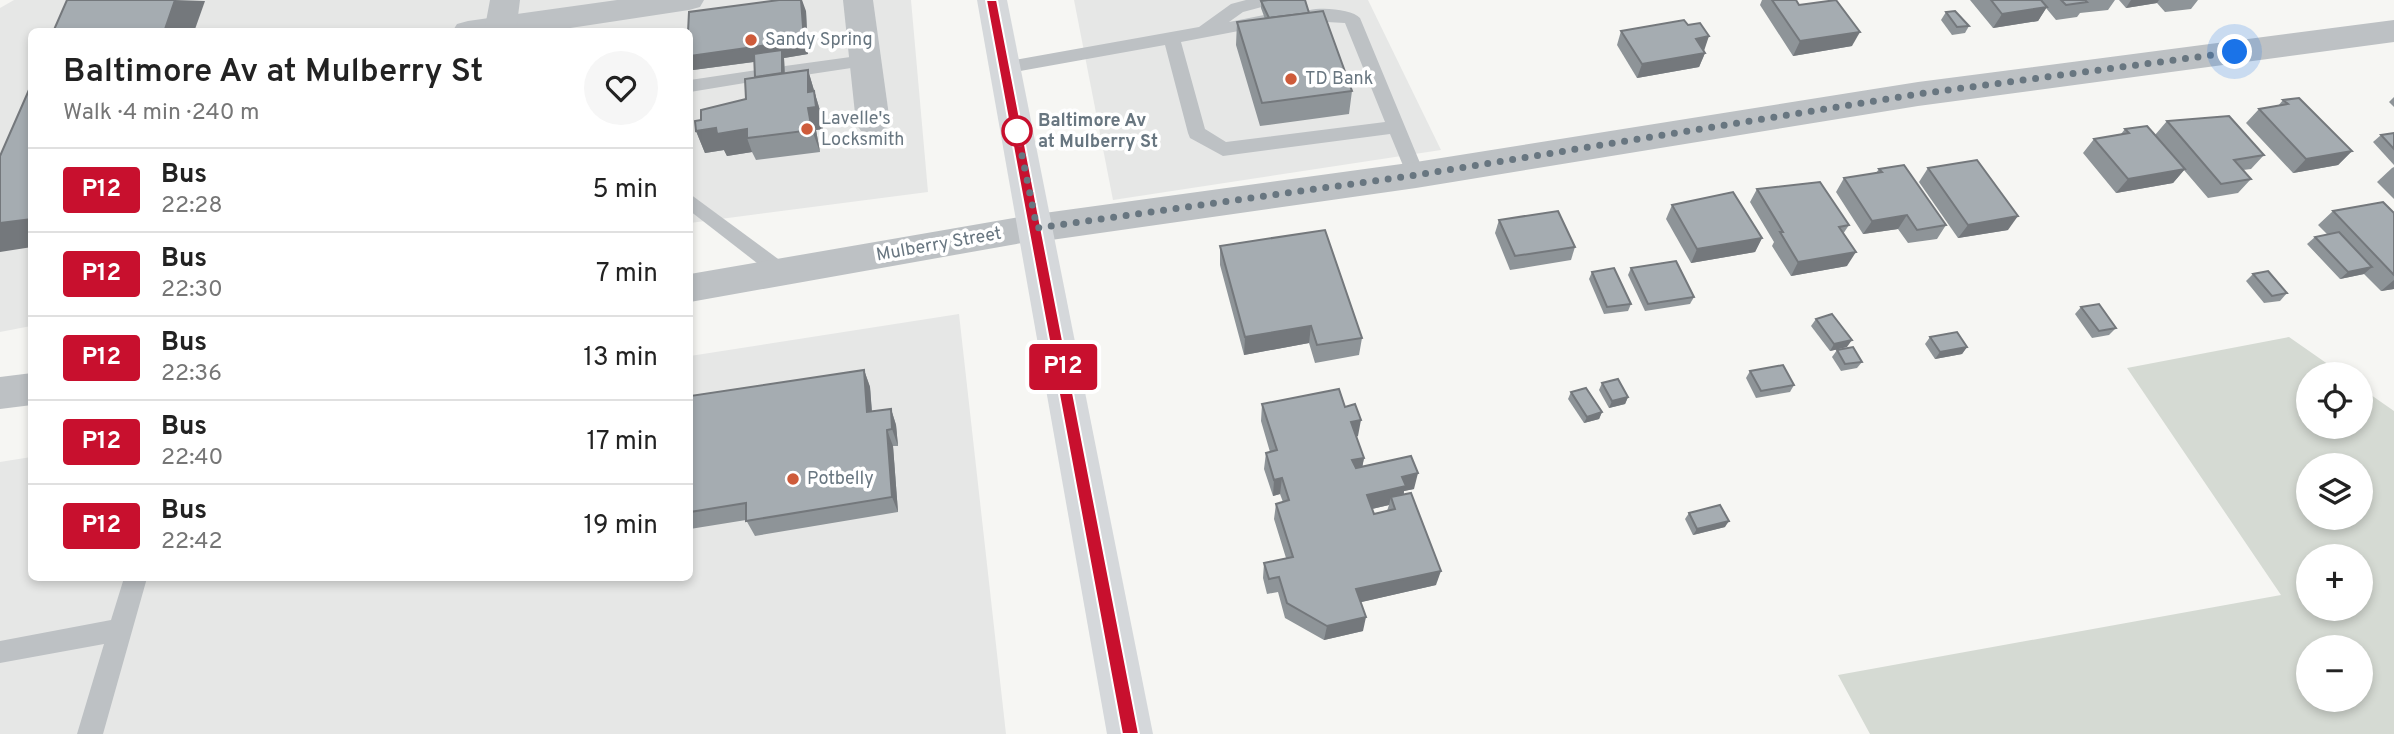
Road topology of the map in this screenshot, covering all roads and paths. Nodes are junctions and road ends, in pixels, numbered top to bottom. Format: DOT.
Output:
graph roads {
  1 [pos="689,0"];
  2 [pos="858,0"];
  3 [pos="992,0"];
  4 [pos="1267,0"];
  5 [pos="1328,0"];
  6 [pos="1308,15"];
  7 [pos="1351,18"];
  8 [pos="502,19"];
  9 [pos="1265,21"];
  10 [pos="583,23"];
  11 [pos="478,28"];
  12 [pos="2394,31"];
  13 [pos="1198,34"];
  14 [pos="1172,40"];
  15 [pos="866,61"];
  16 [pos="1004,68"];
  17 [pos="785,72"];
  18 [pos="757,76"];
  19 [pos="693,86"];
  20 [pos="873,123"];
  21 [pos="1395,127"];
  22 [pos="1416,175"];
  23 [pos="693,203"];
  24 [pos="1037,228"];
  25 [pos="782,272"];
  26 [pos="693,287"];
  27 [pos="28,390"];
  28 [pos="0,393"];
  29 [pos="134,581"];
  30 [pos="120,631"];
  31 [pos="0,652"];
  32 [pos="90,734"];
  33 [pos="1130,734"];
  1 -- 10 [label="street"];
  2 -- 15 [label="street"];
  3 -- 16 [label="main road"];
  4 -- 13 [label="lane"];
  5 -- 7 [label="lane"];
  6 -- 7 [label="lane"];
  7 -- 21 [label="lane"];
  8 -- 10 [label="street"];
  8 -- 11 [label="street"];
  9 -- 13 [label="lane"];
  12 -- 22 [label="street, Mulberry Street"];
  13 -- 14 [label="lane"];
  14 -- 16 [label="lane"];
  14 -- 21 [label="lane"];
  15 -- 17 [label="lane"];
  15 -- 20 [label="street"];
  16 -- 24 [label="main road"];
  18 -- 19 [label="lane"];
  21 -- 22 [label="lane"];
  22 -- 24 [label="street, Mulberry Street"];
  23 -- 25 [label="lane"];
  24 -- 25 [label="street, Mulberry Street"];
  24 -- 33 [label="main road"];
  25 -- 26 [label="street, Mulberry Street"];
  27 -- 28 [label="street"];
  29 -- 30 [label="lane"];
  30 -- 31 [label="lane"];
  30 -- 32 [label="lane"];
}
